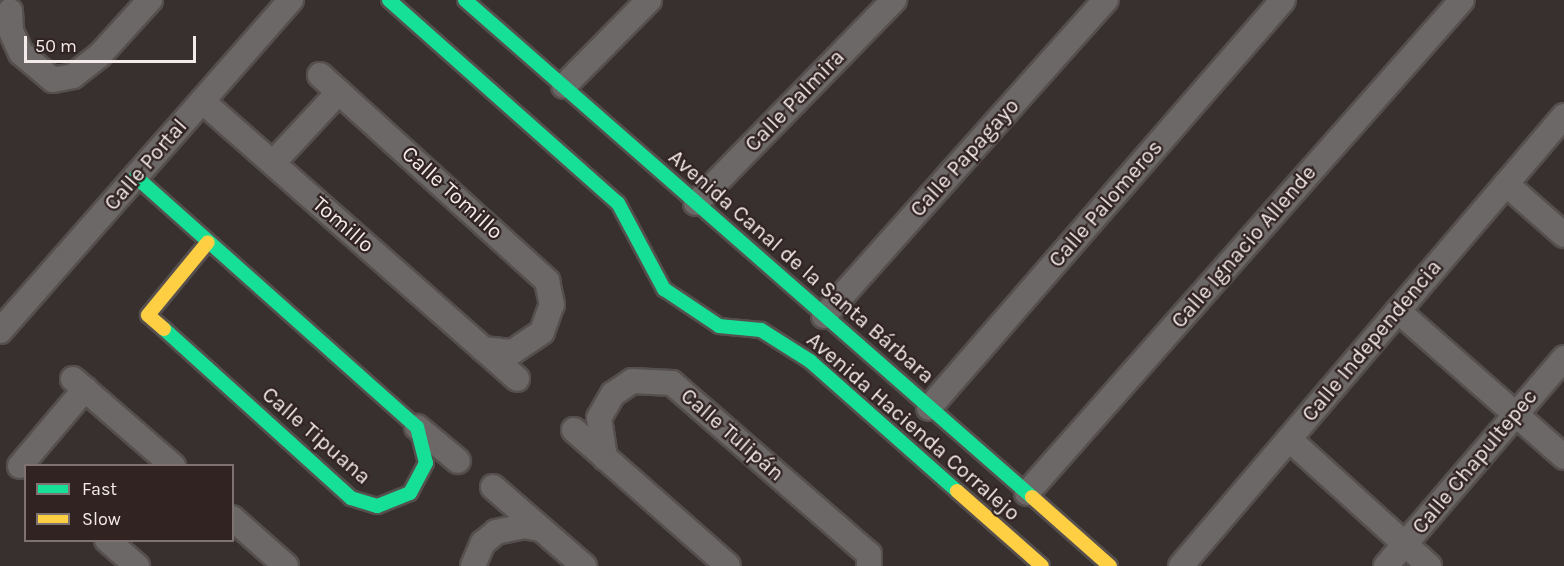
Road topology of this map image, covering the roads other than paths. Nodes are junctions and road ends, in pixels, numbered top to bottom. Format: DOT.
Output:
graph roads {
  1 [pos="150,0"];
  2 [pos="291,0"];
  3 [pos="389,0"];
  4 [pos="465,0"];
  5 [pos="649,0"];
  6 [pos="894,0"];
  7 [pos="1106,0"];
  8 [pos="1283,0"];
  9 [pos="1462,0"];
  10 [pos="10,11"];
  11 [pos="320,75"];
  12 [pos="564,86"];
  13 [pos="339,92"];
  14 [pos="202,102"];
  15 [pos="1564,116"];
  16 [pos="273,163"];
  17 [pos="136,177"];
  18 [pos="1506,184"];
  19 [pos="696,202"];
  20 [pos="1564,235"];
  21 [pos="208,242"];
  22 [pos="1398,311"];
  23 [pos="824,316"];
  24 [pos="0,331"];
  25 [pos="483,349"];
  26 [pos="1564,358"];
  27 [pos="517,379"];
  28 [pos="929,408"];
  29 [pos="1515,415"];
  30 [pos="417,427"];
  31 [pos="574,430"];
  32 [pos="1289,439"];
  33 [pos="1564,457"];
  34 [pos="605,458"];
  35 [pos="458,461"];
  36 [pos="172,464"];
  37 [pos="15,466"];
  38 [pos="493,487"];
  39 [pos="1027,494"];
  40 [pos="234,520"];
  41 [pos="540,529"];
  42 [pos="109,542"];
  43 [pos="1405,545"];
  44 [pos="1027,561"];
  45 [pos="137,566"];
  46 [pos="286,566"];
  47 [pos="473,566"];
  48 [pos="584,566"];
  49 [pos="728,566"];
  50 [pos="869,566"];
  51 [pos="1110,566"];
  52 [pos="1181,566"];
  53 [pos="1386,566"];
  54 [pos="1429,566"];
  1 -- 10 [label="street"];
  2 -- 14 [label="street, Calle Portal"];
  3 -- 44 [label="main road, Avenida Hacienda Corralejo"];
  4 -- 12 [label="main road, Avenida Canal de la Santa Bárbara"];
  5 -- 12 [label="street"];
  6 -- 19 [label="street, Calle Palmira"];
  7 -- 23 [label="street, Calle Papagayo"];
  8 -- 28 [label="street, Calle Palomeros"];
  9 -- 39 [label="street, Calle Ignacio Allende"];
  11 -- 13 [label="street, Calle Tomillo"];
  12 -- 19 [label="main road, Avenida Canal de la Santa Bárbara"];
  13 -- 16 [label="street"];
  13 -- 25 [label="street, Calle Tomillo"];
  14 -- 16 [label="street, Tomillo"];
  14 -- 17 [label="street, Calle Portal"];
  15 -- 18 [label="street, Calle Independencia"];
  16 -- 25 [label="street, Tomillo"];
  17 -- 21 [label="main road"];
  17 -- 24 [label="street, Calle Portal"];
  18 -- 20 [label="street"];
  18 -- 22 [label="street, Calle Independencia"];
  19 -- 23 [label="main road, Avenida Canal de la Santa Bárbara"];
  21 -- 30 [label="main road"];
  21 -- 30 [label="main road, Calle Tipuana"];
  22 -- 29 [label="street"];
  22 -- 32 [label="street, Calle Independencia"];
  23 -- 28 [label="main road, Avenida Canal de la Santa Bárbara"];
  25 -- 27 [label="street, Tomillo"];
  26 -- 29 [label="street, Calle Chapultepec"];
  28 -- 39 [label="main road, Avenida Canal de la Santa Bárbara"];
  29 -- 33 [label="street"];
  29 -- 43 [label="street, Calle Chapultepec"];
  30 -- 35 [label="street"];
  31 -- 34 [label="street"];
  32 -- 43 [label="street"];
  32 -- 52 [label="street, Calle Independencia"];
  34 -- 49 [label="street"];
  34 -- 50 [label="street, Calle Tulipán"];
  36 -- 37 [label="street"];
  38 -- 41 [label="street"];
  39 -- 51 [label="main road, Avenida Canal de la Santa Bárbara"];
  40 -- 46 [label="street"];
  41 -- 47 [label="street"];
  41 -- 48 [label="street"];
  42 -- 45 [label="street"];
  43 -- 53 [label="street, Calle Chapultepec"];
  43 -- 54 [label="street"];
}
